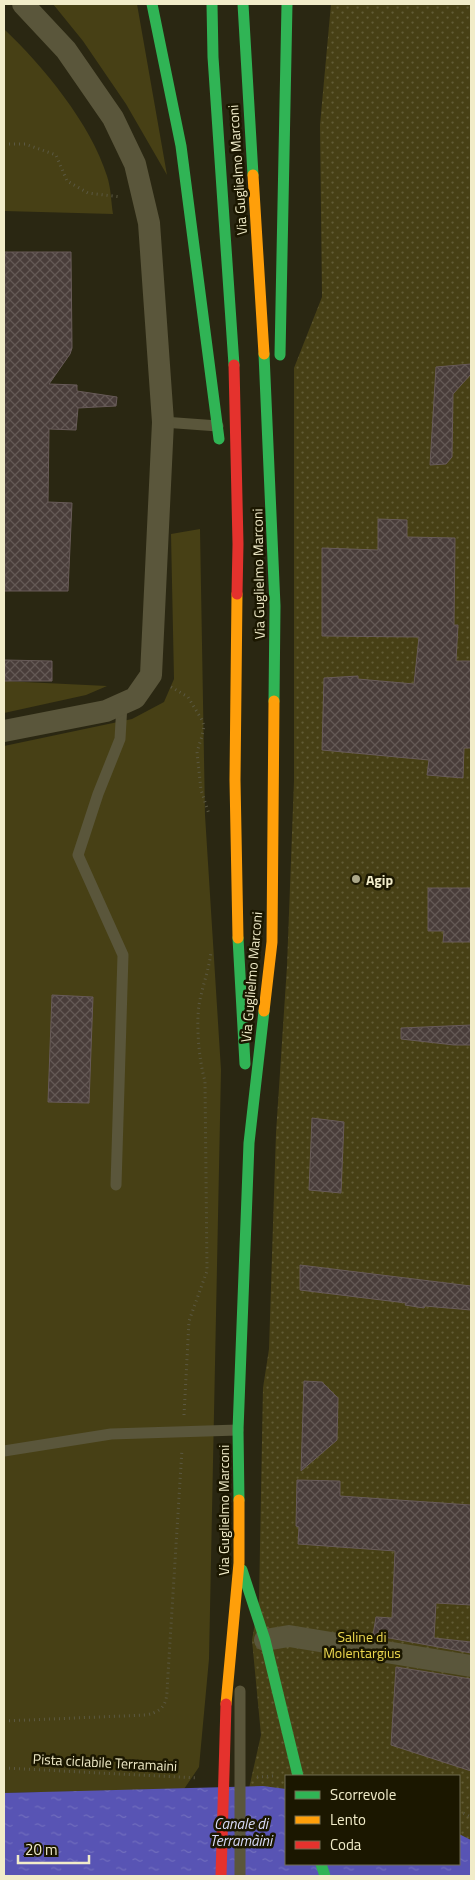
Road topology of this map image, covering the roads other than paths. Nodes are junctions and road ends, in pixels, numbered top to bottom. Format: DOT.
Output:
graph roads {
  1 [pos="23,4"];
  2 [pos="152,4"];
  3 [pos="212,4"];
  4 [pos="243,4"];
  5 [pos="287,4"];
  6 [pos="280,367"];
  7 [pos="279,417"];
  8 [pos="163,422"];
  9 [pos="218,426"];
  10 [pos="220,455"];
  11 [pos="226,583"];
  12 [pos="275,606"];
  13 [pos="122,704"];
  14 [pos="4,731"];
  15 [pos="235,780"];
  16 [pos="249,1143"];
  17 [pos="116,1185"];
  18 [pos="238,1430"];
  19 [pos="4,1451"];
  20 [pos="239,1563"];
  21 [pos="265,1640"];
  22 [pos="471,1666"];
  23 [pos="298,1775"];
  24 [pos="221,1876"];
  25 [pos="240,1876"];
  1 -- 8 [label="street"];
  2 -- 9 [label="main road"];
  3 -- 15 [label="main road, Via Guglielmo Marconi"];
  4 -- 12 [label="main road, Via Guglielmo Marconi"];
  5 -- 6 [label="main road"];
  7 -- 12 [label="main road"];
  8 -- 9 [label="lane"];
  8 -- 13 [label="street"];
  9 -- 10 [label="main road"];
  11 -- 15 [label="main road"];
  12 -- 16 [label="main road, Via Guglielmo Marconi"];
  13 -- 14 [label="street"];
  13 -- 17 [label="lane"];
  15 -- 16 [label="main road, Via Guglielmo Marconi"];
  16 -- 18 [label="main road, Via Guglielmo Marconi"];
  18 -- 19 [label="lane"];
  18 -- 20 [label="main road, Via Guglielmo Marconi"];
  20 -- 21 [label="main road"];
  20 -- 24 [label="main road, Via Guglielmo Marconi"];
  20 -- 25 [label="lane"];
  21 -- 22 [label="street"];
  21 -- 23 [label="main road"];
}
